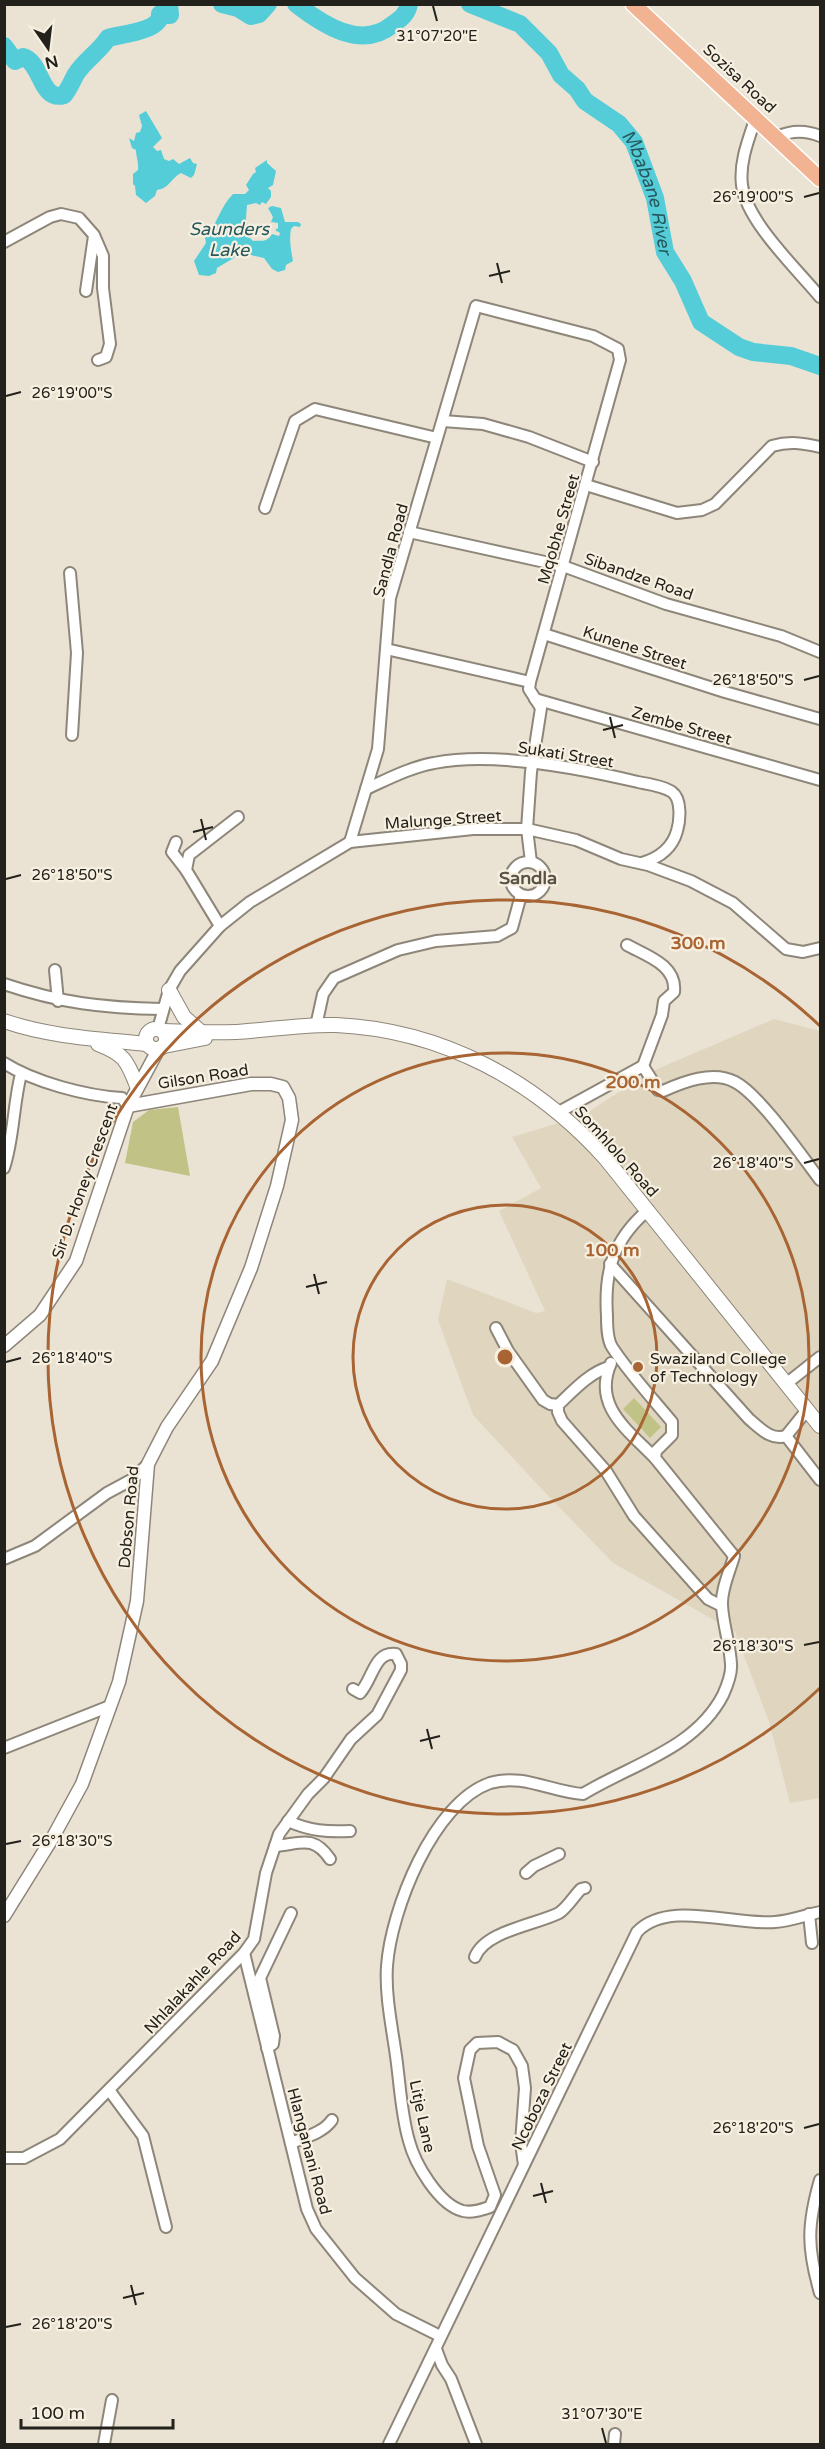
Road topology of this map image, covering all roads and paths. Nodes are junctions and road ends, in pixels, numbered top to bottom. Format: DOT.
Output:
graph roads {
  1 [pos="633,4"];
  2 [pos="756,117"];
  3 [pos="820,136"];
  4 [pos="777,137"];
  5 [pos="820,179"];
  6 [pos="94,235"];
  7 [pos="4,242"];
  8 [pos="86,291"];
  9 [pos="820,297"];
  10 [pos="476,306"];
  11 [pos="98,360"];
  12 [pos="443,421"];
  13 [pos="437,438"];
  14 [pos="820,447"];
  15 [pos="593,462"];
  16 [pos="586,485"];
  17 [pos="265,508"];
  18 [pos="409,532"];
  19 [pos="563,566"];
  20 [pos="70,573"];
  21 [pos="544,634"];
  22 [pos="386,649"];
  23 [pos="820,651"];
  24 [pos="530,682"];
  25 [pos="535,699"];
  26 [pos="820,719"];
  27 [pos="72,735"];
  28 [pos="533,763"];
  29 [pos="820,780"];
  30 [pos="366,789"];
  31 [pos="238,817"];
  32 [pos="527,829"];
  33 [pos="176,842"];
  34 [pos="350,842"];
  35 [pos="531,862"];
  36 [pos="642,863"];
  37 [pos="186,870"];
  38 [pos="521,895"];
  39 [pos="220,926"];
  40 [pos="627,945"];
  41 [pos="819,953"];
  42 [pos="55,970"];
  43 [pos="4,984"];
  44 [pos="169,990"];
  45 [pos="58,1001"];
  46 [pos="162,1008"];
  47 [pos="4,1021"];
  48 [pos="316,1026"];
  49 [pos="201,1032"];
  50 [pos="233,1032"];
  51 [pos="92,1039"];
  52 [pos="155,1040"];
  53 [pos="4,1062"];
  54 [pos="643,1066"];
  55 [pos="21,1074"];
  56 [pos="139,1081"];
  57 [pos="283,1088"];
  58 [pos="128,1106"];
  59 [pos="559,1112"];
  60 [pos="4,1168"];
  61 [pos="820,1180"];
  62 [pos="648,1210"];
  63 [pos="610,1264"];
  64 [pos="496,1328"];
  65 [pos="4,1346"];
  66 [pos="616,1352"];
  67 [pos="820,1357"];
  68 [pos="609,1366"];
  69 [pos="786,1384"];
  70 [pos="558,1405"];
  71 [pos="807,1410"];
  72 [pos="820,1426"];
  73 [pos="786,1436"];
  74 [pos="655,1458"];
  75 [pos="148,1464"];
  76 [pos="820,1480"];
  77 [pos="4,1559"];
  78 [pos="722,1606"];
  79 [pos="353,1689"];
  80 [pos="110,1706"];
  81 [pos="4,1748"];
  82 [pos="288,1821"];
  83 [pos="350,1831"];
  84 [pos="275,1846"];
  85 [pos="559,1854"];
  86 [pos="330,1859"];
  87 [pos="526,1873"];
  88 [pos="585,1888"];
  89 [pos="291,1913"];
  90 [pos="815,1913"];
  91 [pos="4,1916"];
  92 [pos="812,1943"];
  93 [pos="243,1953"];
  94 [pos="475,1957"];
  95 [pos="267,2048"];
  96 [pos="109,2091"];
  97 [pos="332,2120"];
  98 [pos="291,2143"];
  99 [pos="4,2158"];
  100 [pos="524,2165"];
  101 [pos="820,2180"];
  102 [pos="166,2227"];
  103 [pos="820,2293"];
  104 [pos="440,2336"];
  105 [pos="436,2349"];
  106 [pos="112,2400"];
  107 [pos="104,2445"];
  108 [pos="389,2445"];
  109 [pos="476,2445"];
  1 -- 2 [label="main road, Sozisa Road"];
  2 -- 4 [label="main road, Sozisa Road"];
  2 -- 9 [label="street"];
  3 -- 4 [label="street"];
  4 -- 5 [label="main road, Sozisa Road"];
  6 -- 7 [label="street"];
  6 -- 8 [label="street"];
  6 -- 11 [label="street"];
  10 -- 12 [label="street, Sandla Road"];
  10 -- 15 [label="street, Mqobhe Street"];
  12 -- 13 [label="street, Sandla Road"];
  12 -- 15 [label="street"];
  13 -- 17 [label="street"];
  13 -- 18 [label="street, Sandla Road"];
  14 -- 16 [label="street"];
  15 -- 16 [label="street, Mqobhe Street"];
  16 -- 19 [label="street, Mqobhe Street"];
  18 -- 19 [label="street, Sibandze Road"];
  18 -- 22 [label="street, Sandla Road"];
  19 -- 21 [label="street, Mqobhe Street"];
  19 -- 23 [label="street, Sibandze Road"];
  20 -- 27 [label="street"];
  21 -- 24 [label="street, Mqobhe Street"];
  21 -- 26 [label="street, Kunene Street"];
  22 -- 24 [label="street"];
  22 -- 30 [label="street, Sandla Road"];
  24 -- 25 [label="street"];
  25 -- 28 [label="street"];
  25 -- 29 [label="street, Zembe Street"];
  28 -- 30 [label="street, Sukati Street"];
  28 -- 32 [label="street"];
  28 -- 36 [label="street, Sukati Street"];
  30 -- 34 [label="street, Sandla Road"];
  31 -- 37 [label="street"];
  32 -- 34 [label="street, Malunge Street"];
  32 -- 35 [label="street"];
  32 -- 36 [label="street, Malunge Street"];
  33 -- 37 [label="street"];
  34 -- 39 [label="street, Malunge Street"];
  35 -- 38 [label="street"];
  35 -- 38 [label="street"];
  36 -- 41 [label="street, Malunge Street"];
  37 -- 39 [label="street"];
  38 -- 48 [label="street"];
  39 -- 44 [label="street, Malunge Street"];
  40 -- 54 [label="street"];
  42 -- 45 [label="street"];
  43 -- 45 [label="street"];
  44 -- 46 [label="street, Malunge Street"];
  44 -- 49 [label="main road"];
  45 -- 46 [label="street"];
  46 -- 52 [label="street, Malunge Street"];
  47 -- 51 [label="main road, Somhlolo Road"];
  48 -- 50 [label="main road, Somhlolo Road"];
  48 -- 59 [label="main road, Somhlolo Road"];
  49 -- 50 [label="main road, Somhlolo Road"];
  49 -- 52 [label="main road, Somhlolo Road"];
  50 -- 52 [label="main road, Somhlolo Road"];
  51 -- 52 [label="main road, Somhlolo Road"];
  51 -- 56 [label="main road"];
  52 -- 56 [label="street, Sir D. Honey Crescent"];
  53 -- 55 [label="street"];
  54 -- 59 [label="street"];
  54 -- 61 [label="street"];
  55 -- 58 [label="street"];
  55 -- 60 [label="street"];
  56 -- 58 [label="street, Sir D. Honey Crescent"];
  57 -- 58 [label="street, Gilson Road"];
  57 -- 75 [label="street, Dobson Road"];
  58 -- 65 [label="street, Sir D. Honey Crescent"];
  59 -- 62 [label="main road, Somhlolo Road"];
  62 -- 63 [label="street"];
  62 -- 69 [label="main road, Somhlolo Road"];
  63 -- 66 [label="street"];
  63 -- 73 [label="street"];
  64 -- 70 [label="street"];
  66 -- 68 [label="street"];
  66 -- 74 [label="street"];
  67 -- 69 [label="street"];
  68 -- 70 [label="street"];
  68 -- 74 [label="street"];
  69 -- 71 [label="main road, Somhlolo Road"];
  70 -- 78 [label="street"];
  71 -- 72 [label="main road, Somhlolo Road"];
  71 -- 73 [label="street"];
  73 -- 76 [label="street"];
  74 -- 78 [label="street"];
  75 -- 77 [label="street"];
  75 -- 80 [label="street, Dobson Road"];
  78 -- 100 [label="street, Litje Lane"];
  79 -- 82 [label="street, Nhlalakahle Road"];
  80 -- 81 [label="street"];
  80 -- 91 [label="street, Dobson Road"];
  82 -- 83 [label="street"];
  82 -- 84 [label="street, Nhlalakahle Road"];
  84 -- 86 [label="street"];
  84 -- 93 [label="street, Nhlalakahle Road"];
  85 -- 87 [label="street"];
  88 -- 94 [label="street"];
  89 -- 95 [label="street"];
  90 -- 92 [label="street"];
  90 -- 100 [label="street, Ncoboza Street"];
  93 -- 95 [label="street, Hlanganani Road"];
  93 -- 96 [label="street, Nhlalakahle Road"];
  95 -- 98 [label="street, Hlanganani Road"];
  96 -- 99 [label="street, Nhlalakahle Road"];
  96 -- 102 [label="street"];
  97 -- 98 [label="street"];
  98 -- 104 [label="street, Hlanganani Road"];
  100 -- 104 [label="street, Ncoboza Street"];
  101 -- 103 [label="street"];
  104 -- 105 [label="street, Ncoboza Street"];
  105 -- 108 [label="street, Ncoboza Street"];
  105 -- 109 [label="street"];
  106 -- 107 [label="street"];
}
